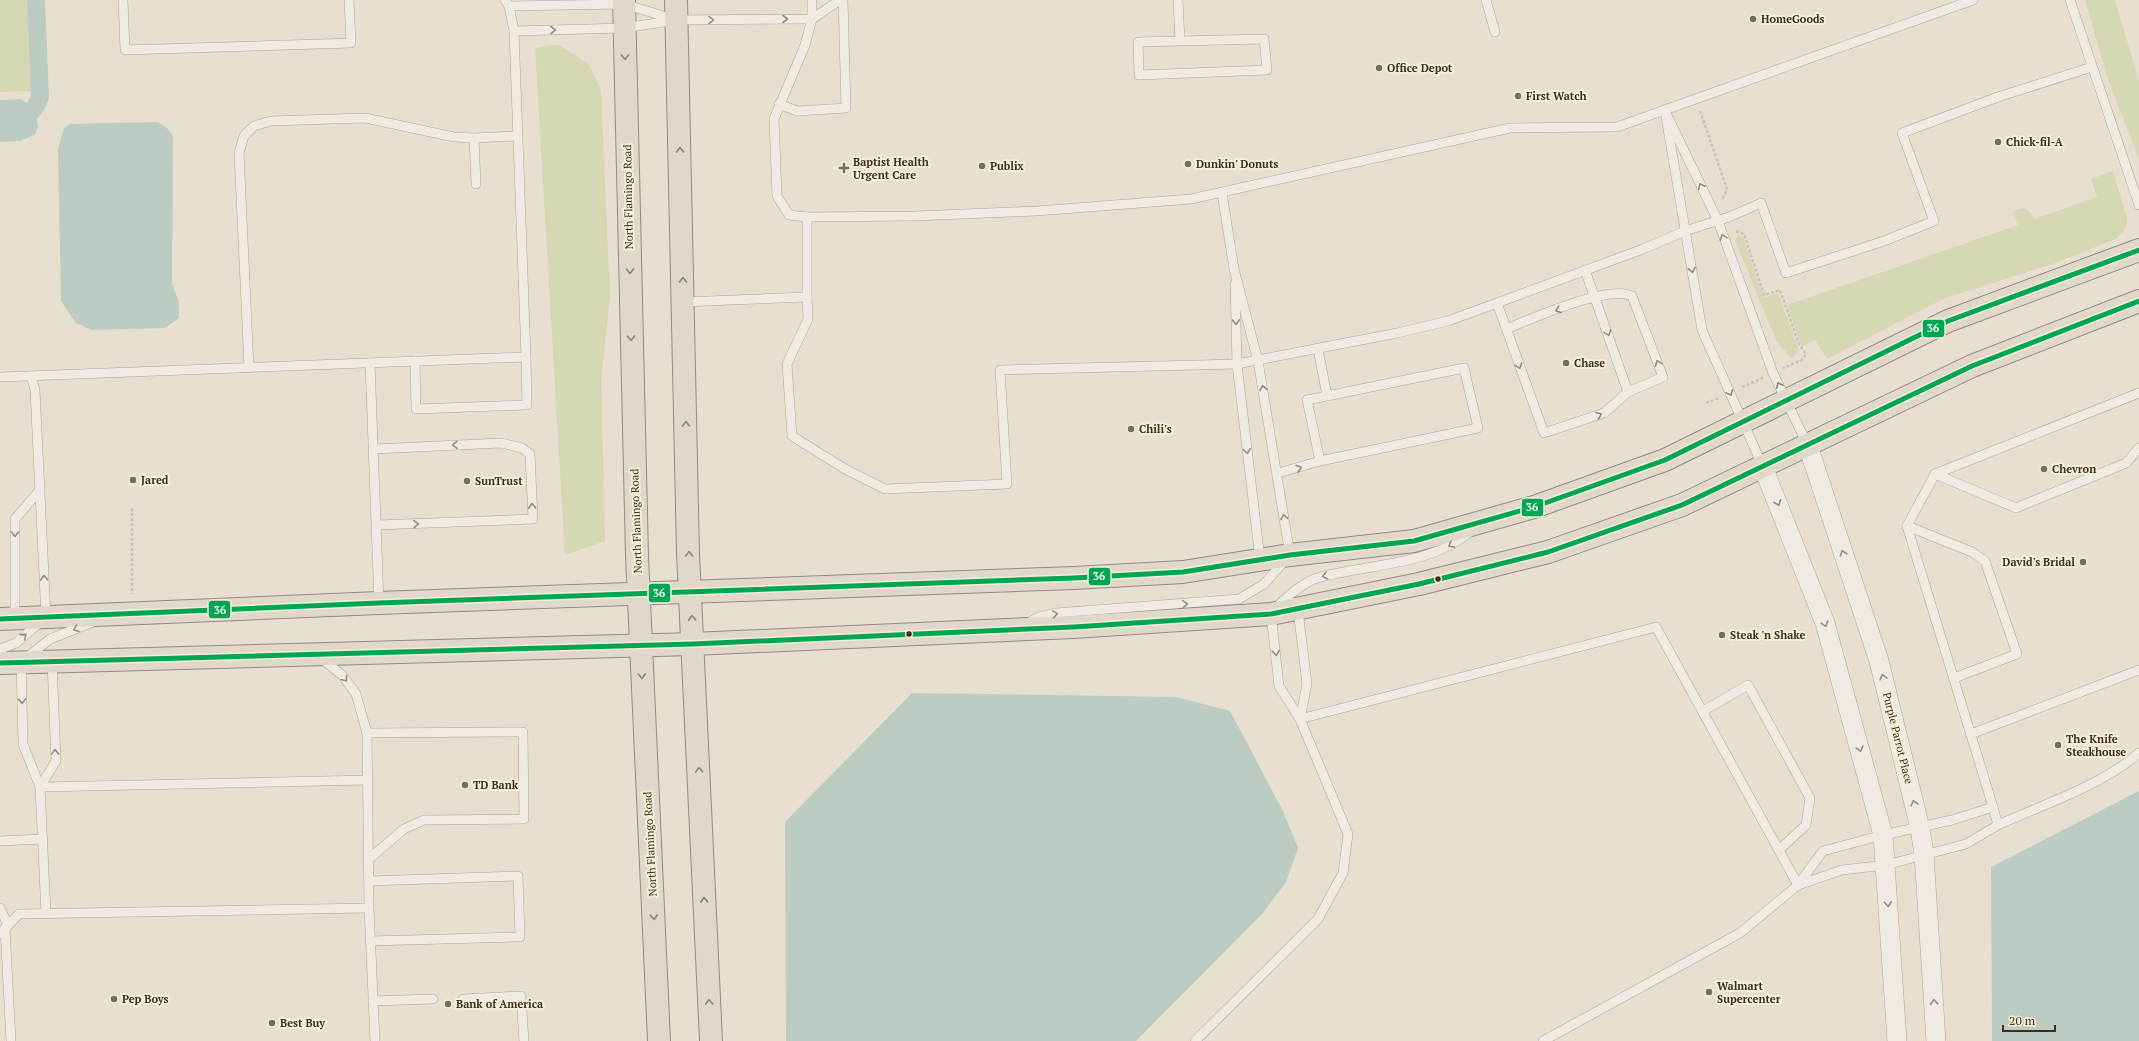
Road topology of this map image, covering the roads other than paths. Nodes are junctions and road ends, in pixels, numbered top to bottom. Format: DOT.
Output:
graph roads {
  1 [pos="123,0"];
  2 [pos="350,0"];
  3 [pos="812,0"];
  4 [pos="840,0"];
  5 [pos="843,0"];
  6 [pos="1178,0"];
  7 [pos="1486,0"];
  8 [pos="1973,0"];
  9 [pos="2070,0"];
  10 [pos="624,2"];
  11 [pos="507,3"];
  12 [pos="677,10"];
  13 [pos="812,19"];
  14 [pos="624,28"];
  15 [pos="514,31"];
  16 [pos="1496,32"];
  17 [pos="1180,41"];
  18 [pos="2092,67"];
  19 [pos="778,104"];
  20 [pos="1665,111"];
  21 [pos="518,136"];
  22 [pos="474,138"];
  23 [pos="476,184"];
  24 [pos="1222,193"];
  25 [pos="2139,205"];
  26 [pos="807,217"];
  27 [pos="1718,221"];
  28 [pos="1685,231"];
  29 [pos="2139,250"];
  30 [pos="1234,269"];
  31 [pos="1585,270"];
  32 [pos="807,297"];
  33 [pos="1595,297"];
  34 [pos="2139,300"];
  35 [pos="683,302"];
  36 [pos="1497,304"];
  37 [pos="1506,329"];
  38 [pos="1318,349"];
  39 [pos="526,357"];
  40 [pos="1258,361"];
  41 [pos="415,362"];
  42 [pos="370,363"];
  43 [pos="1237,364"];
  44 [pos="249,368"];
  45 [pos="31,376"];
  46 [pos="0,377"];
  47 [pos="1628,392"];
  48 [pos="2139,393"];
  49 [pos="1327,396"];
  50 [pos="1786,401"];
  51 [pos="1743,422"];
  52 [pos="1808,446"];
  53 [pos="2139,448"];
  54 [pos="374,449"];
  55 [pos="1320,462"];
  56 [pos="1763,467"];
  57 [pos="1278,473"];
  58 [pos="1935,474"];
  59 [pos="40,490"];
  60 [pos="1482,522"];
  61 [pos="377,525"];
  62 [pos="1907,526"];
  63 [pos="1290,555"];
  64 [pos="1260,559"];
  65 [pos="690,593"];
  66 [pos="639,595"];
  67 [pos="379,603"];
  68 [pos="1298,610"];
  69 [pos="1272,614"];
  70 [pos="123,615"];
  71 [pos="46,617"];
  72 [pos="7,618"];
  73 [pos="1020,629"];
  74 [pos="693,644"];
  75 [pos="641,645"];
  76 [pos="0,649"];
  77 [pos="316,654"];
  78 [pos="52,661"];
  79 [pos="10,663"];
  80 [pos="2139,670"];
  81 [pos="1954,678"];
  82 [pos="1703,711"];
  83 [pos="1300,719"];
  84 [pos="367,733"];
  85 [pos="1971,734"];
  86 [pos="2139,753"];
  87 [pos="367,780"];
  88 [pos="40,787"];
  89 [pos="1993,807"];
  90 [pos="1998,825"];
  91 [pos="1920,828"];
  92 [pos="1883,835"];
  93 [pos="43,839"];
  94 [pos="0,841"];
  95 [pos="1779,850"];
  96 [pos="1924,854"];
  97 [pos="368,859"];
  98 [pos="1886,865"];
  99 [pos="369,881"];
  100 [pos="1798,885"];
  101 [pos="0,908"];
  102 [pos="369,908"];
  103 [pos="46,914"];
  104 [pos="5,929"];
  105 [pos="370,942"];
  106 [pos="463,998"];
  107 [pos="433,999"];
  108 [pos="373,1001"];
  109 [pos="11,1041"];
  110 [pos="375,1041"];
  111 [pos="524,1041"];
  112 [pos="659,1041"];
  113 [pos="711,1041"];
  114 [pos="1195,1041"];
  115 [pos="1543,1041"];
  116 [pos="1897,1041"];
  117 [pos="1936,1041"];
  1 -- 2 [label="lane"];
  3 -- 13 [label="lane"];
  4 -- 13 [label="lane"];
  5 -- 19 [label="lane"];
  6 -- 17 [label="lane"];
  7 -- 16 [label="lane"];
  8 -- 20 [label="lane"];
  9 -- 18 [label="lane"];
  10 -- 11 [label="lane"];
  10 -- 12 [label="lane"];
  10 -- 14 [label="highway, North Flamingo Road"];
  11 -- 15 [label="lane"];
  12 -- 13 [label="lane, one-way"];
  12 -- 14 [label="lane"];
  35 -- 12 [label="highway, one-way"];
  13 -- 19 [label="lane"];
  15 -- 14 [label="lane, one-way"];
  14 -- 66 [label="highway, North Flamingo Road, one-way"];
  15 -- 21 [label="lane"];
  17 -- 17 [label="lane"];
  18 -- 25 [label="lane"];
  18 -- 27 [label="lane"];
  19 -- 26 [label="lane"];
  20 -- 24 [label="lane"];
  27 -- 20 [label="lane, one-way"];
  20 -- 28 [label="lane"];
  21 -- 22 [label="lane"];
  21 -- 39 [label="lane"];
  22 -- 23 [label="lane"];
  22 -- 44 [label="lane"];
  24 -- 26 [label="lane"];
  24 -- 30 [label="lane"];
  26 -- 32 [label="lane"];
  27 -- 28 [label="lane"];
  50 -- 27 [label="lane, one-way"];
  28 -- 31 [label="lane"];
  28 -- 51 [label="lane, one-way"];
  29 -- 50 [label="highway"];
  30 -- 40 [label="lane"];
  30 -- 43 [label="lane, one-way"];
  31 -- 33 [label="lane"];
  31 -- 36 [label="lane"];
  32 -- 35 [label="lane"];
  32 -- 43 [label="lane"];
  33 -- 37 [label="lane, one-way"];
  33 -- 47 [label="lane, one-way"];
  47 -- 33 [label="lane, one-way"];
  34 -- 52 [label="highway"];
  65 -- 35 [label="highway, one-way"];
  36 -- 37 [label="lane"];
  36 -- 38 [label="lane"];
  37 -- 47 [label="lane, one-way"];
  38 -- 40 [label="lane"];
  38 -- 49 [label="lane"];
  39 -- 41 [label="lane"];
  39 -- 41 [label="lane"];
  40 -- 43 [label="lane"];
  57 -- 40 [label="lane, one-way"];
  41 -- 42 [label="lane"];
  42 -- 44 [label="lane"];
  42 -- 54 [label="lane"];
  43 -- 64 [label="lane, one-way"];
  44 -- 45 [label="lane"];
  45 -- 46 [label="lane"];
  45 -- 59 [label="lane"];
  48 -- 58 [label="lane"];
  49 -- 55 [label="lane"];
  49 -- 55 [label="lane"];
  50 -- 51 [label="highway"];
  50 -- 52 [label="lane"];
  51 -- 56 [label="lane"];
  51 -- 60 [label="highway"];
  52 -- 56 [label="highway"];
  91 -- 52 [label="street, Purple Parrot Place, one-way"];
  53 -- 58 [label="lane"];
  54 -- 61 [label="lane"];
  61 -- 54 [label="lane, one-way"];
  57 -- 55 [label="lane, one-way"];
  56 -- 68 [label="highway"];
  56 -- 92 [label="street, one-way"];
  63 -- 57 [label="lane, one-way"];
  58 -- 62 [label="lane"];
  71 -- 59 [label="lane, one-way"];
  59 -- 72 [label="lane, one-way"];
  60 -- 63 [label="highway"];
  60 -- 69 [label="lane, one-way"];
  61 -- 67 [label="lane"];
  62 -- 81 [label="lane"];
  62 -- 81 [label="lane"];
  63 -- 64 [label="highway"];
  73 -- 63 [label="lane, one-way"];
  64 -- 65 [label="highway"];
  65 -- 66 [label="highway"];
  74 -- 65 [label="highway, one-way"];
  66 -- 67 [label="highway"];
  66 -- 75 [label="highway, North Flamingo Road"];
  67 -- 70 [label="highway"];
  68 -- 69 [label="highway"];
  68 -- 83 [label="lane"];
  69 -- 73 [label="highway"];
  69 -- 83 [label="lane, one-way"];
  70 -- 71 [label="highway"];
  70 -- 79 [label="lane, one-way"];
  71 -- 72 [label="highway"];
  76 -- 71 [label="lane, one-way"];
  73 -- 74 [label="highway"];
  74 -- 75 [label="highway"];
  113 -- 74 [label="highway, one-way"];
  75 -- 77 [label="highway"];
  75 -- 112 [label="highway, North Flamingo Road, one-way"];
  77 -- 78 [label="highway"];
  77 -- 84 [label="lane, one-way"];
  78 -- 79 [label="highway"];
  88 -- 78 [label="lane, one-way"];
  79 -- 88 [label="lane, one-way"];
  80 -- 85 [label="lane"];
  81 -- 85 [label="lane"];
  82 -- 83 [label="lane"];
  82 -- 95 [label="lane"];
  82 -- 95 [label="lane"];
  83 -- 114 [label="lane"];
  84 -- 87 [label="lane"];
  84 -- 97 [label="lane"];
  85 -- 89 [label="lane"];
  86 -- 90 [label="lane"];
  87 -- 88 [label="lane"];
  87 -- 97 [label="lane"];
  88 -- 93 [label="lane"];
  89 -- 90 [label="lane"];
  89 -- 91 [label="lane"];
  90 -- 96 [label="lane"];
  91 -- 92 [label="lane"];
  91 -- 96 [label="street, Purple Parrot Place"];
  92 -- 98 [label="street"];
  92 -- 100 [label="lane"];
  93 -- 94 [label="lane"];
  93 -- 103 [label="lane"];
  95 -- 100 [label="lane"];
  96 -- 98 [label="lane"];
  117 -- 96 [label="street, Purple Parrot Place, one-way"];
  97 -- 99 [label="lane"];
  98 -- 100 [label="lane"];
  98 -- 116 [label="street, one-way"];
  99 -- 102 [label="lane"];
  99 -- 105 [label="lane"];
  100 -- 115 [label="lane"];
  101 -- 104 [label="lane"];
  102 -- 103 [label="lane"];
  102 -- 105 [label="lane"];
  103 -- 104 [label="lane"];
  104 -- 109 [label="lane"];
  105 -- 108 [label="lane"];
  106 -- 111 [label="lane"];
  107 -- 108 [label="lane"];
  108 -- 110 [label="lane"];
}
